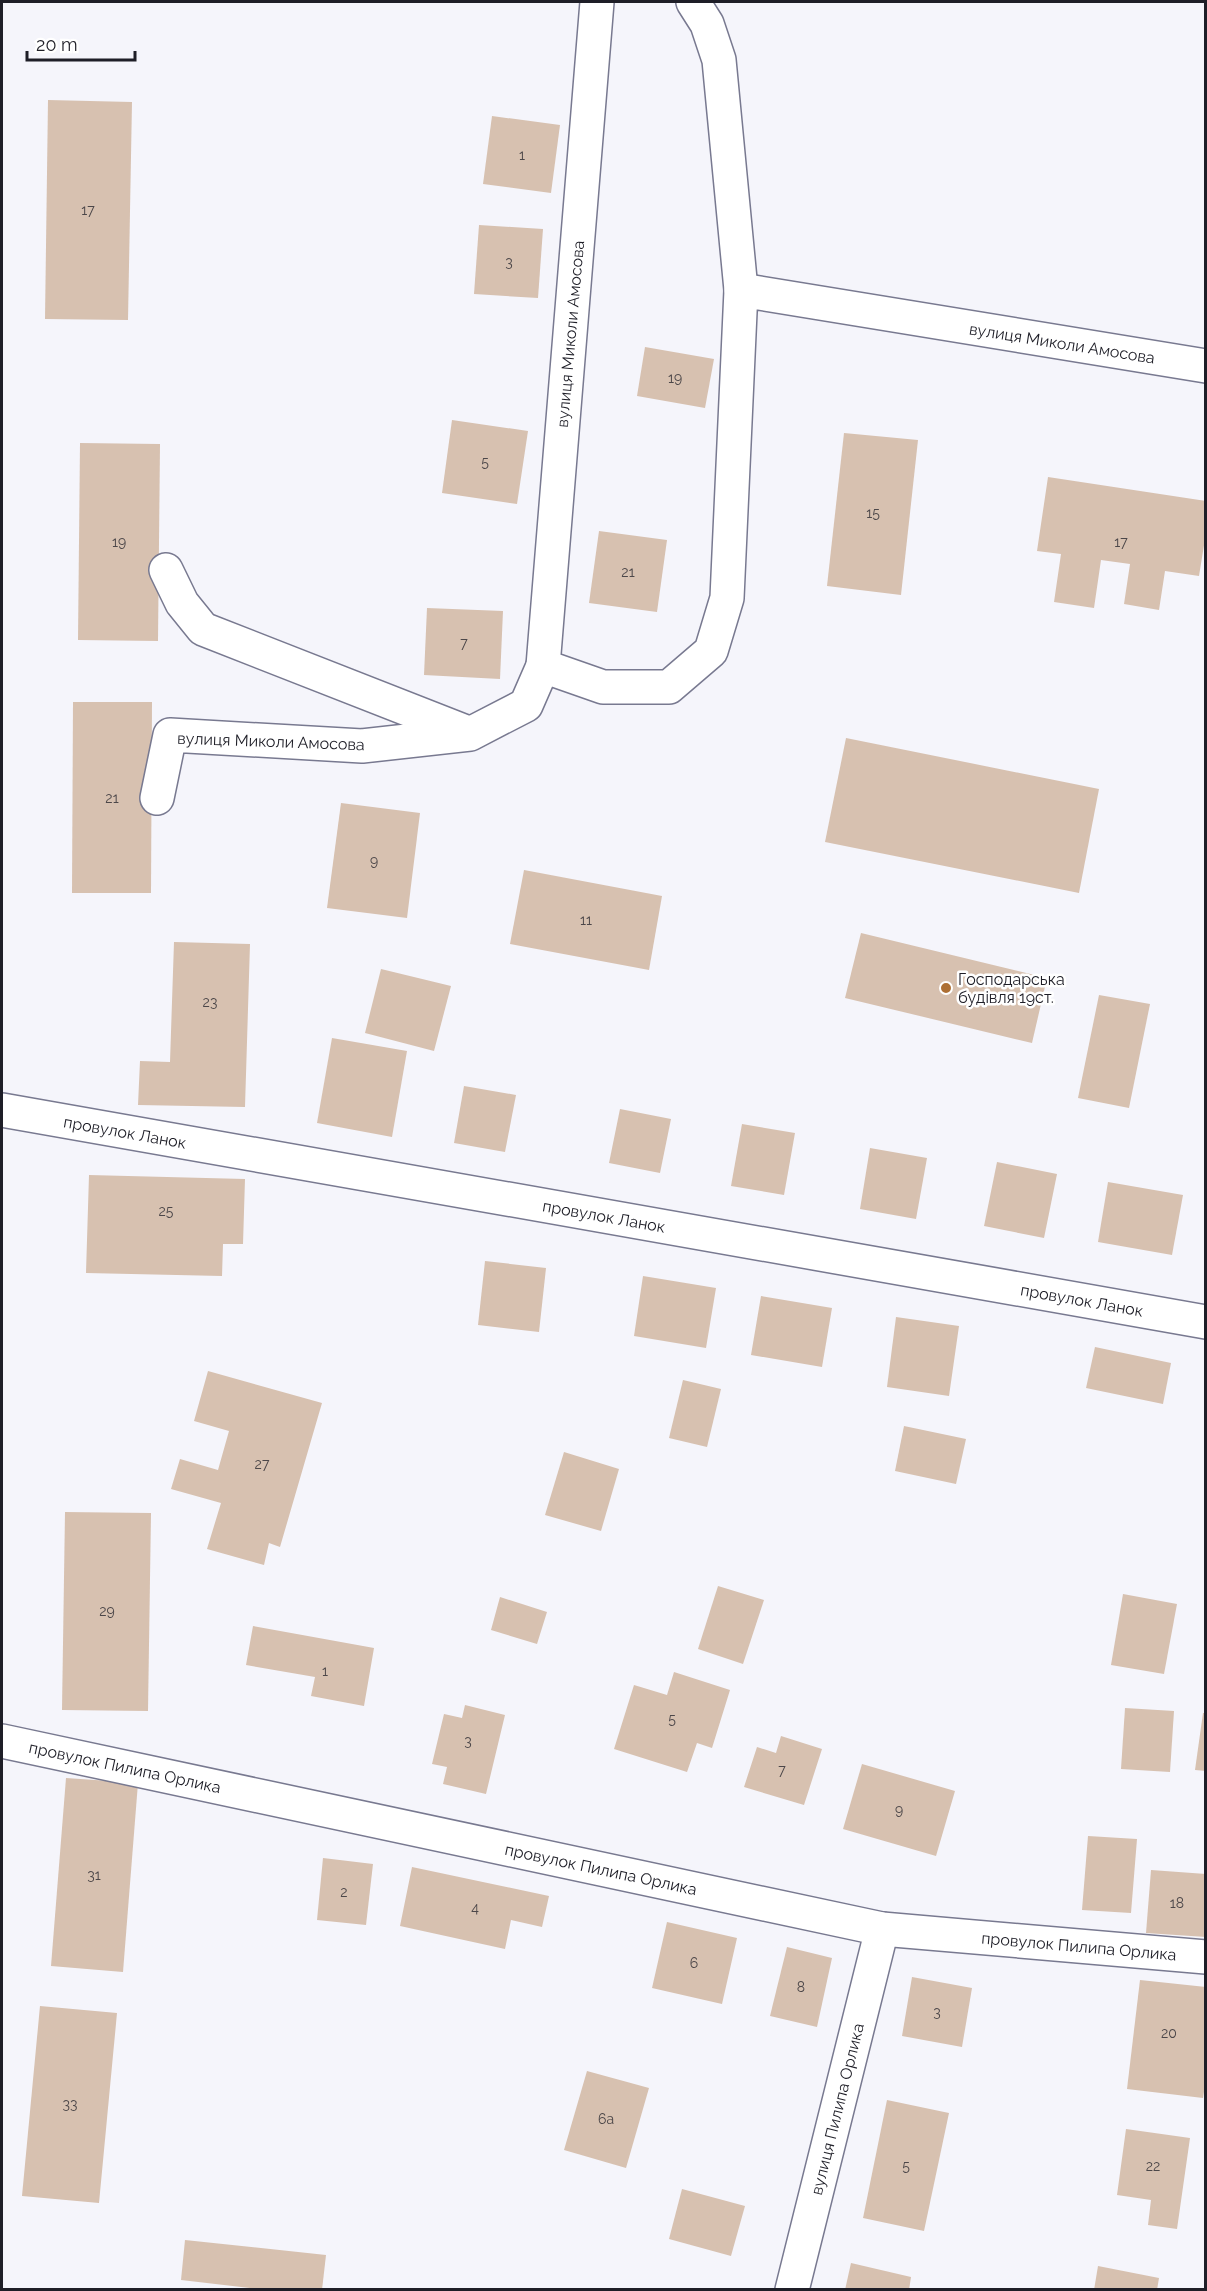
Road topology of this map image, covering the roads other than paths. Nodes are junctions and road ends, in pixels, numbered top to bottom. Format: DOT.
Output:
graph roads {
  1 [pos="597,2"];
  2 [pos="693,2"];
  3 [pos="741,290"];
  4 [pos="1206,366"];
  5 [pos="166,570"];
  6 [pos="543,666"];
  7 [pos="470,734"];
  8 [pos="157,798"];
  9 [pos="2,1110"];
  10 [pos="1206,1322"];
  11 [pos="2,1741"];
  12 [pos="882,1929"];
  13 [pos="1206,1957"];
  14 [pos="792,2289"];
  1 -- 6 [label="street, вулиця Миколи Амосова"];
  2 -- 3 [label="street"];
  3 -- 4 [label="street, вулиця Миколи Амосова"];
  3 -- 6 [label="street"];
  5 -- 7 [label="street"];
  6 -- 7 [label="street, вулиця Миколи Амосова"];
  7 -- 8 [label="street, вулиця Миколи Амосова"];
  9 -- 10 [label="street, провулок Ланок"];
  11 -- 12 [label="street, провулок Пилипа Орлика"];
  12 -- 13 [label="street, провулок Пилипа Орлика"];
  12 -- 14 [label="street, вулиця Пилипа Орлика"];
}
